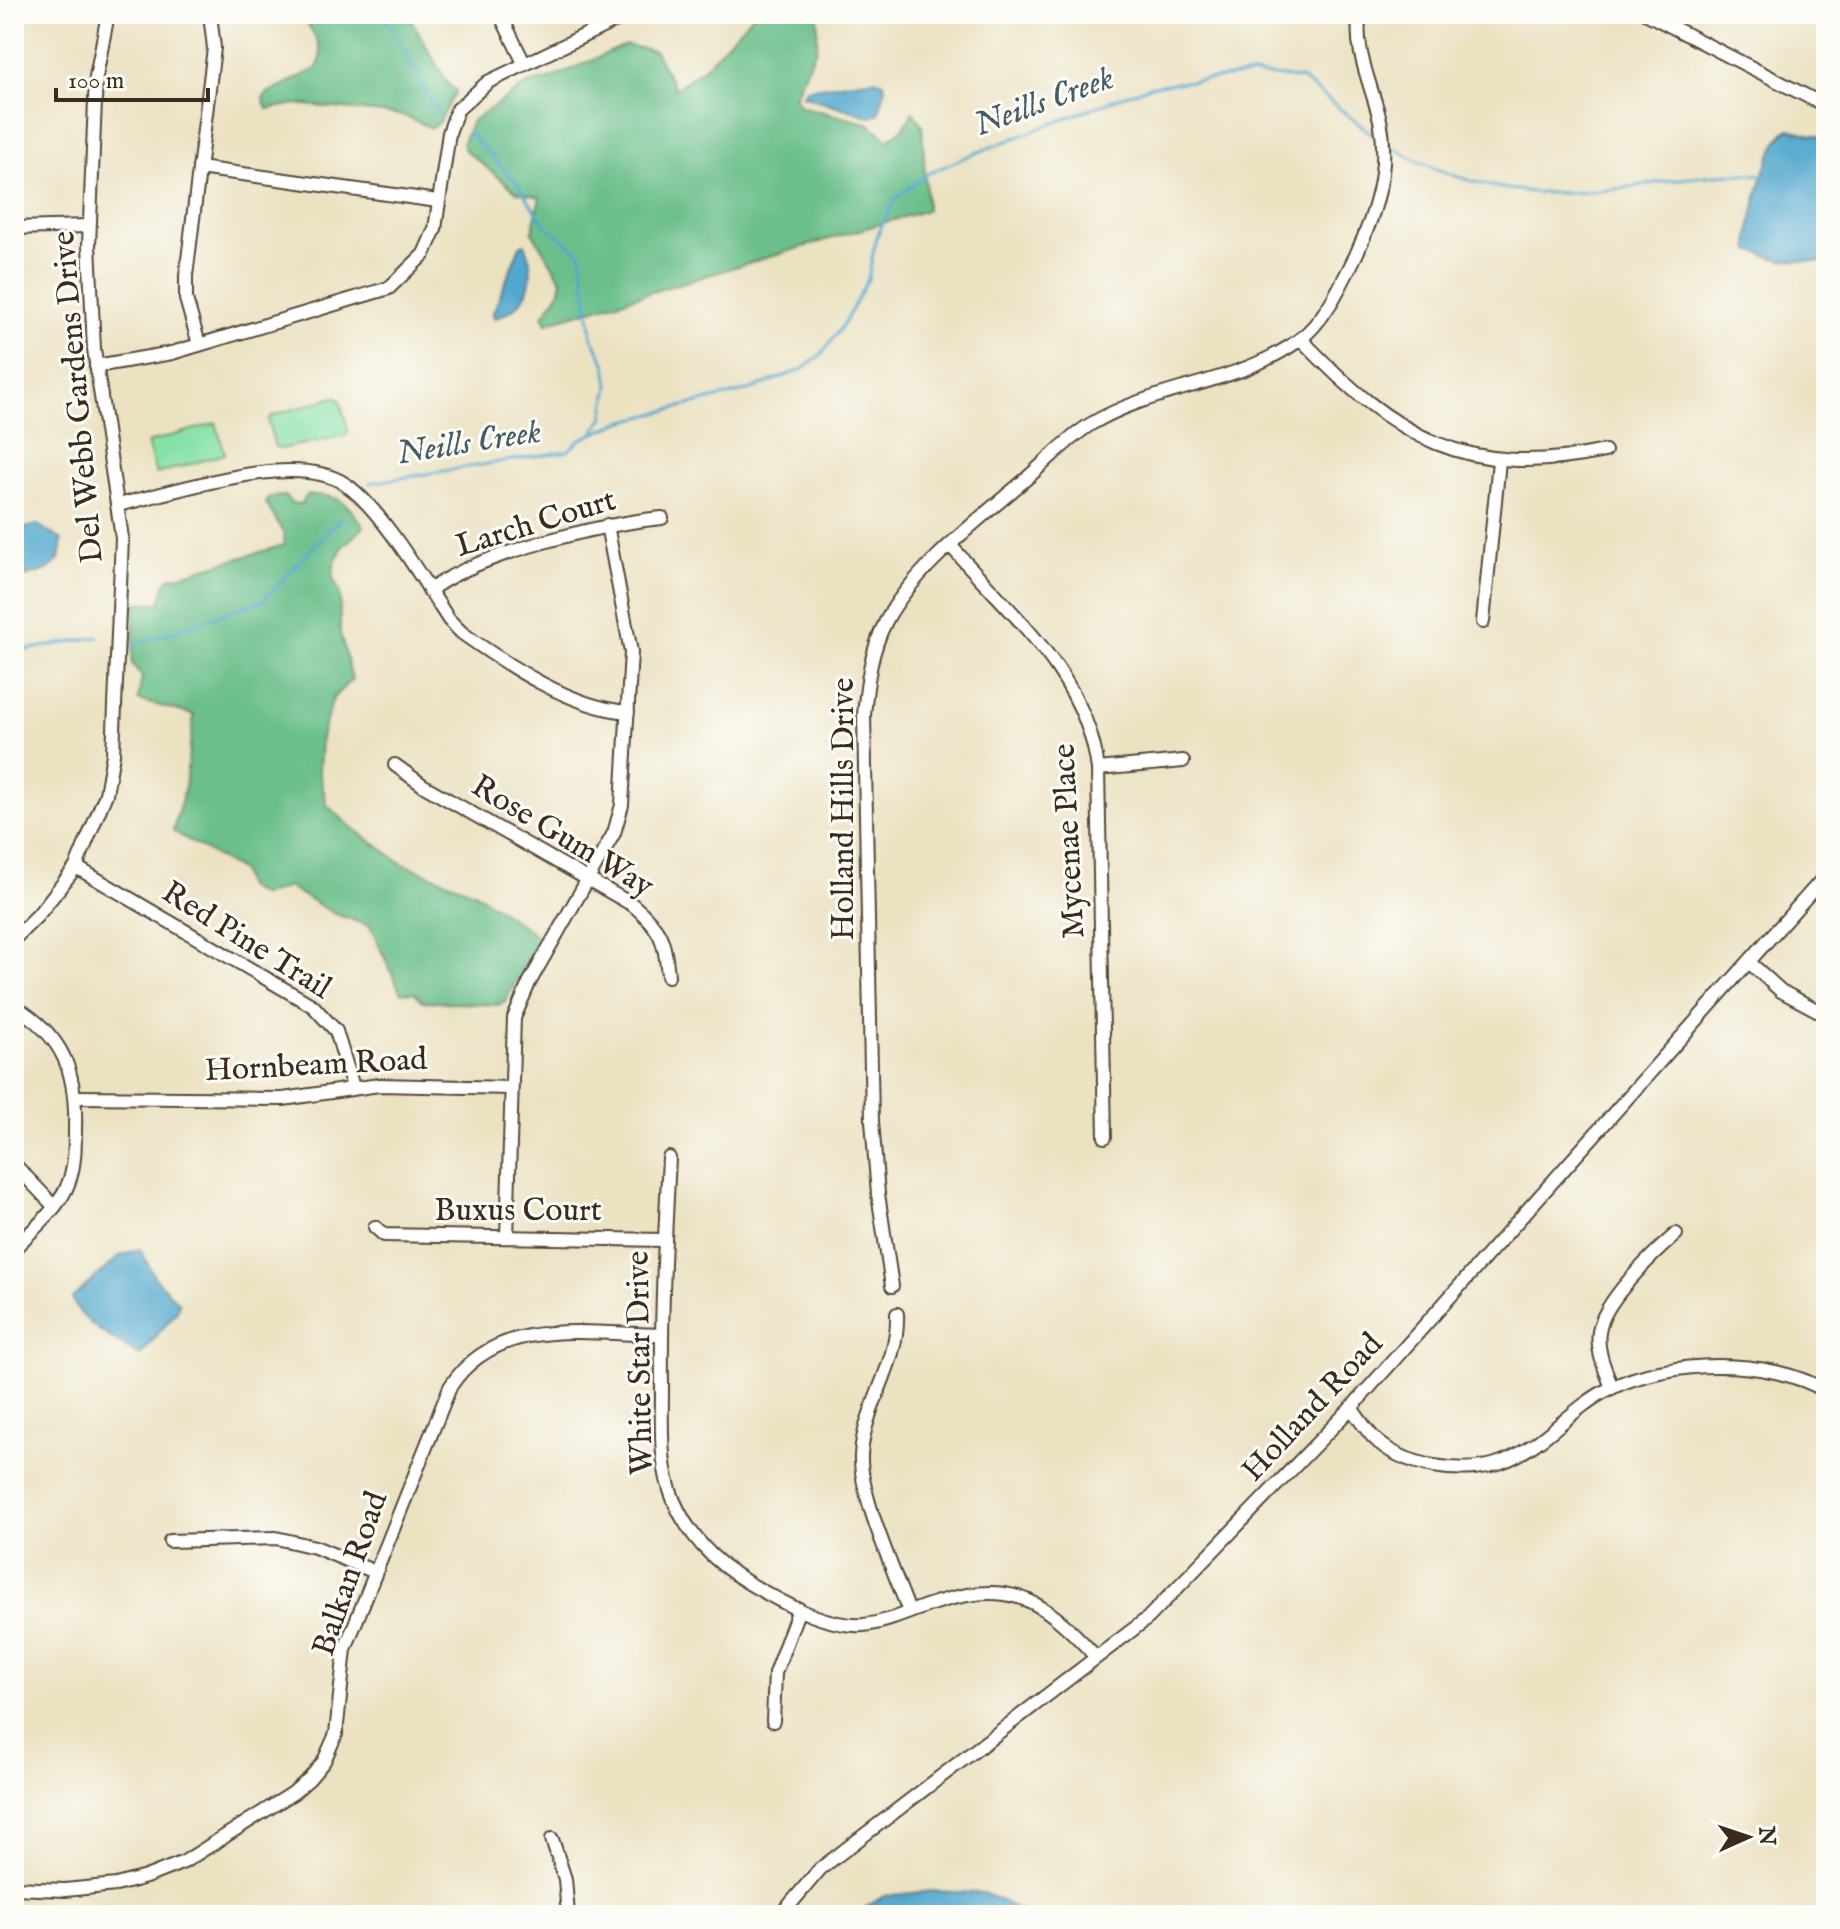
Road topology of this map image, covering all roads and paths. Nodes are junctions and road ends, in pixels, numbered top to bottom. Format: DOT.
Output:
graph roads {
  1 [pos="108,14"];
  2 [pos="210,14"];
  3 [pos="500,14"];
  4 [pos="629,14"];
  5 [pos="1360,14"];
  6 [pos="1647,14"];
  7 [pos="524,63"];
  8 [pos="1826,106"];
  9 [pos="199,168"];
  10 [pos="438,201"];
  11 [pos="89,226"];
  12 [pos="14,228"];
  13 [pos="1301,339"];
  14 [pos="199,344"];
  15 [pos="96,366"];
  16 [pos="1605,451"];
  17 [pos="1499,461"];
  18 [pos="118,505"];
  19 [pos="662,518"];
  20 [pos="607,525"];
  21 [pos="950,545"];
  22 [pos="429,591"];
  23 [pos="1483,622"];
  24 [pos="628,712"];
  25 [pos="1183,761"];
  26 [pos="395,765"];
  27 [pos="1098,769"];
  28 [pos="76,867"];
  29 [pos="1826,875"];
  30 [pos="588,878"];
  31 [pos="14,939"];
  32 [pos="1750,963"];
  33 [pos="668,976"];
  34 [pos="14,1006"];
  35 [pos="1826,1015"];
  36 [pos="353,1087"];
  37 [pos="510,1088"];
  38 [pos="76,1097"];
  39 [pos="1105,1137"];
  40 [pos="669,1158"];
  41 [pos="14,1164"];
  42 [pos="54,1206"];
  43 [pos="375,1227"];
  44 [pos="1676,1234"];
  45 [pos="507,1237"];
  46 [pos="664,1240"];
  47 [pos="14,1249"];
  48 [pos="892,1286"];
  49 [pos="897,1314"];
  50 [pos="661,1335"];
  51 [pos="1612,1388"];
  52 [pos="1825,1389"];
  53 [pos="1351,1408"];
  54 [pos="170,1541"];
  55 [pos="375,1572"];
  56 [pos="799,1609"];
  57 [pos="909,1612"];
  58 [pos="1095,1656"];
  59 [pos="773,1721"];
  60 [pos="552,1839"];
  61 [pos="14,1888"];
  62 [pos="568,1915"];
  63 [pos="781,1915"];
  1 -- 11 [label="street, Del Webb Gardens Drive"];
  2 -- 9 [label="street"];
  3 -- 7 [label="street"];
  4 -- 7 [label="street"];
  5 -- 13 [label="street, Holland Hills Drive"];
  6 -- 8 [label="street"];
  7 -- 10 [label="street"];
  9 -- 10 [label="street"];
  9 -- 14 [label="street"];
  10 -- 14 [label="street"];
  11 -- 12 [label="street"];
  11 -- 15 [label="street, Del Webb Gardens Drive"];
  13 -- 17 [label="street"];
  13 -- 21 [label="street, Holland Hills Drive"];
  14 -- 15 [label="street"];
  15 -- 18 [label="street, Del Webb Gardens Drive"];
  16 -- 17 [label="street"];
  17 -- 23 [label="street"];
  18 -- 22 [label="street"];
  18 -- 28 [label="street, Del Webb Gardens Drive"];
  19 -- 20 [label="street, Larch Court"];
  20 -- 22 [label="street, Larch Court"];
  20 -- 24 [label="street"];
  21 -- 27 [label="street, Mycenae Place"];
  21 -- 48 [label="street, Holland Hills Drive"];
  22 -- 24 [label="street"];
  24 -- 30 [label="street"];
  25 -- 27 [label="street"];
  26 -- 30 [label="street, Rose Gum Way"];
  27 -- 39 [label="street, Mycenae Place"];
  28 -- 31 [label="street, Del Webb Gardens Drive"];
  28 -- 36 [label="street, Red Pine Trail"];
  29 -- 32 [label="street, Holland Road"];
  30 -- 33 [label="street, Rose Gum Way"];
  30 -- 37 [label="street"];
  32 -- 35 [label="street"];
  32 -- 53 [label="street, Holland Road"];
  34 -- 38 [label="street"];
  36 -- 37 [label="street, Hornbeam Road"];
  36 -- 38 [label="street, Hornbeam Road"];
  37 -- 45 [label="street"];
  38 -- 42 [label="street"];
  40 -- 46 [label="street, White Star Drive"];
  41 -- 42 [label="street"];
  42 -- 47 [label="street"];
  43 -- 45 [label="street, Buxus Court"];
  44 -- 51 [label="street"];
  45 -- 46 [label="street, Buxus Court"];
  46 -- 50 [label="street, White Star Drive"];
  49 -- 57 [label="street"];
  50 -- 55 [label="street, Balkan Road"];
  50 -- 56 [label="street, White Star Drive"];
  51 -- 52 [label="street"];
  51 -- 53 [label="street"];
  53 -- 58 [label="street, Holland Road"];
  54 -- 55 [label="street"];
  55 -- 61 [label="street, Balkan Road"];
  56 -- 57 [label="street, White Star Drive"];
  56 -- 59 [label="street"];
  57 -- 58 [label="street, White Star Drive"];
  58 -- 63 [label="street, Holland Road"];
  60 -- 62 [label="street"];
}
